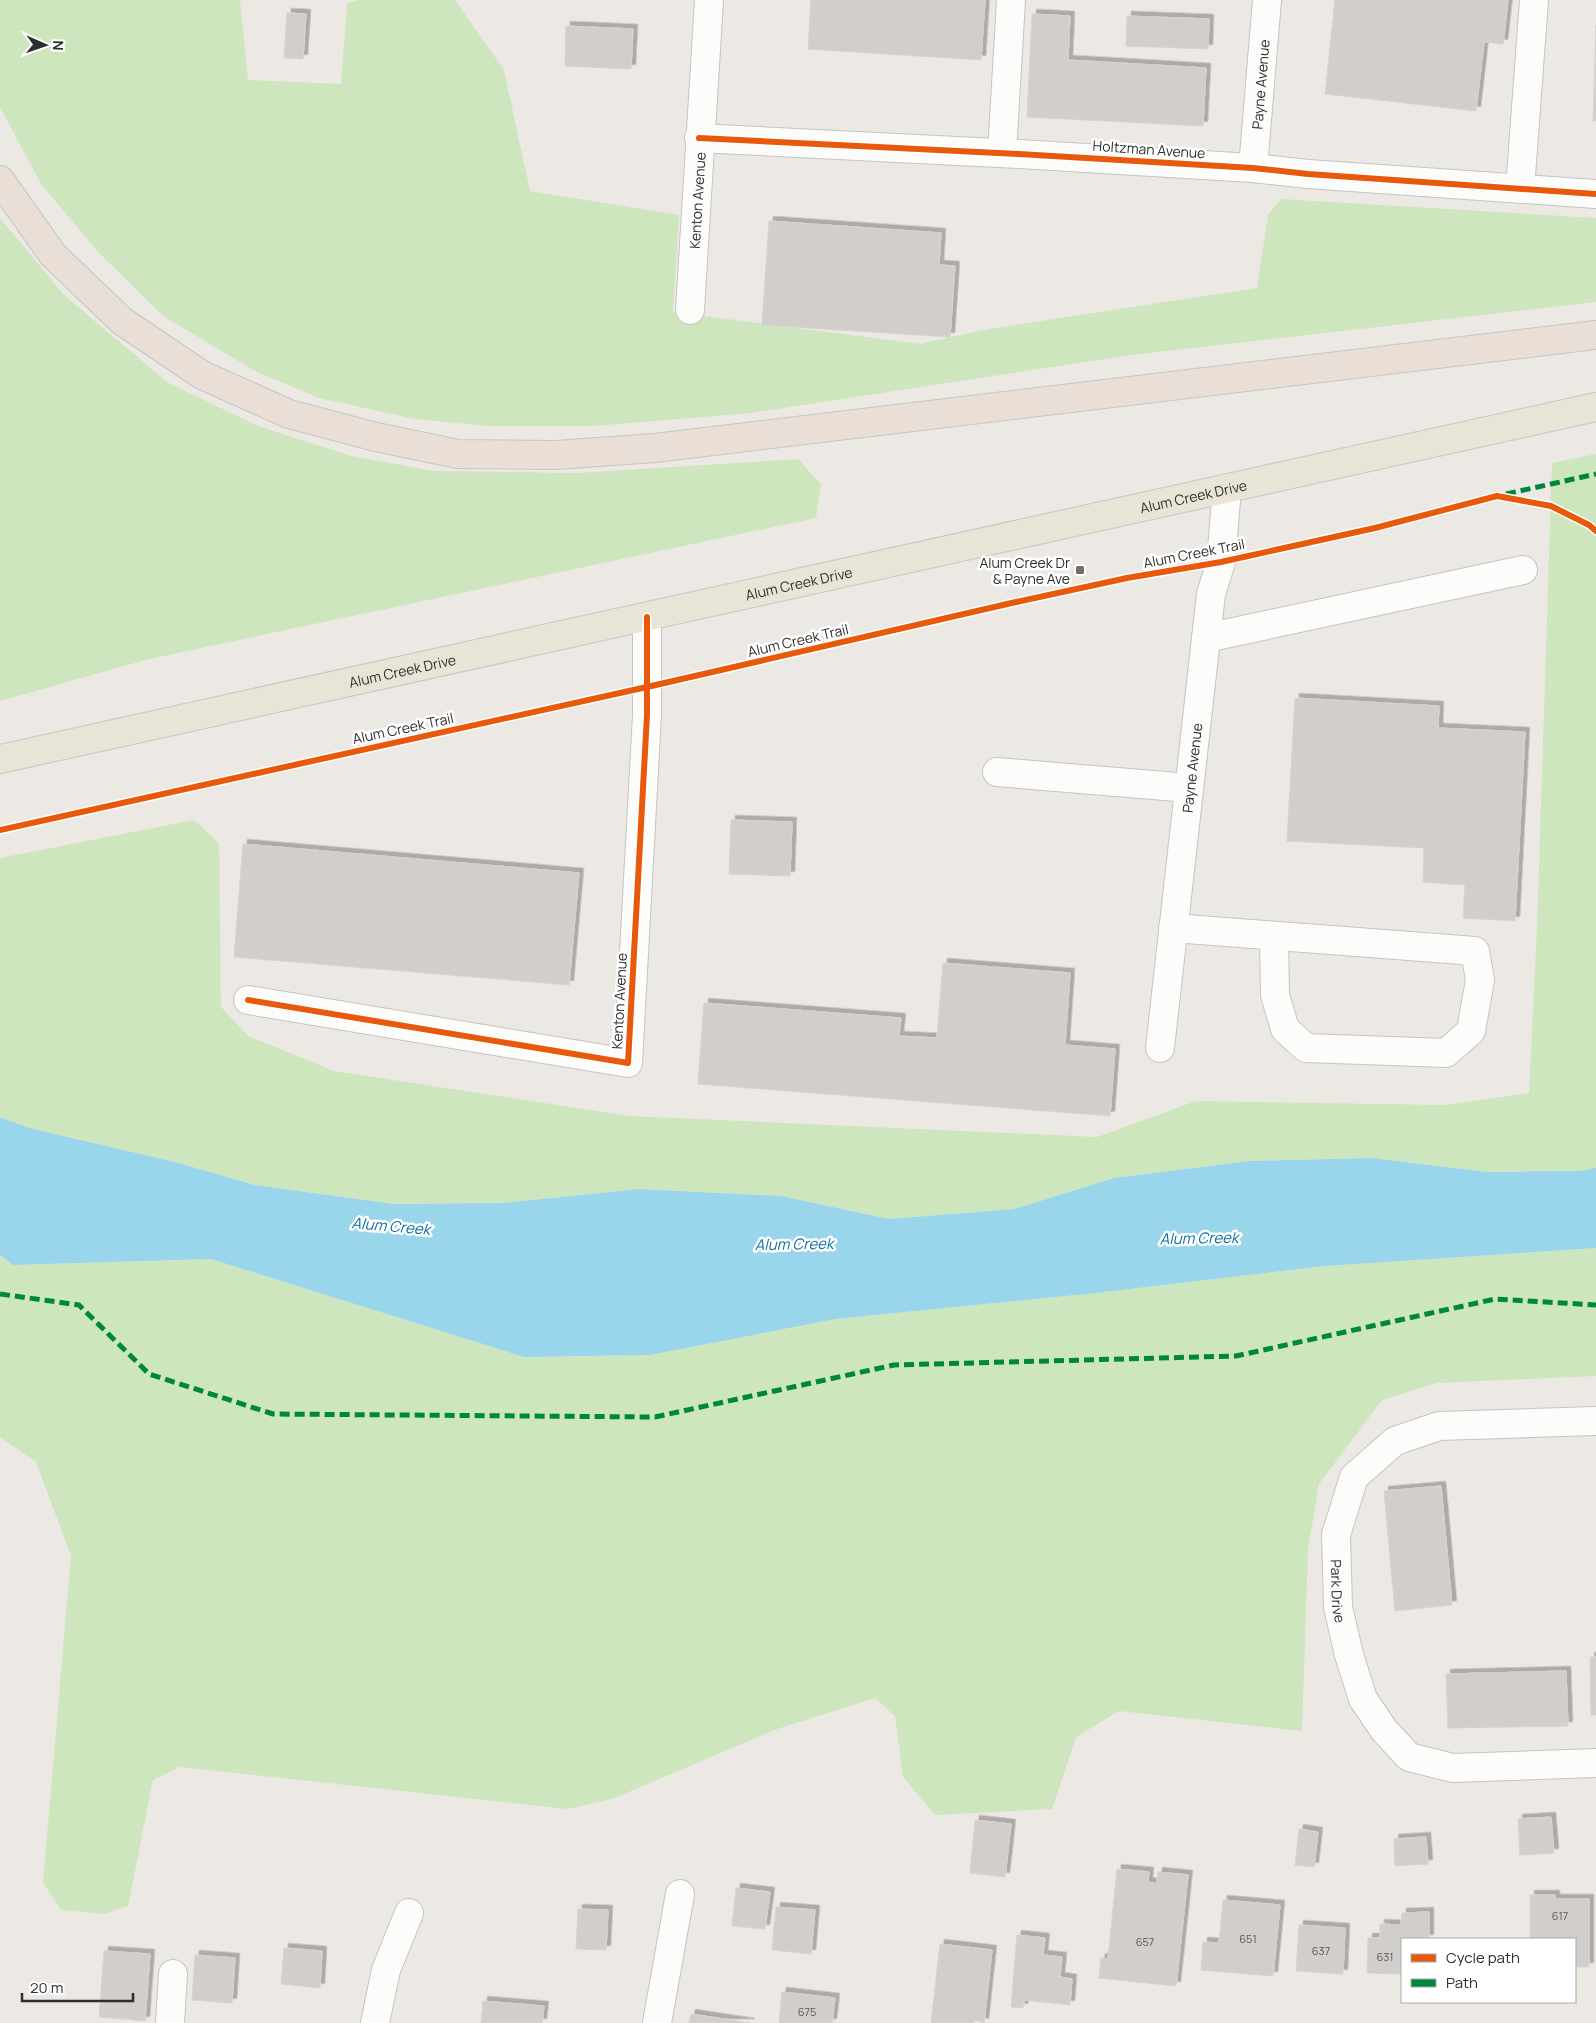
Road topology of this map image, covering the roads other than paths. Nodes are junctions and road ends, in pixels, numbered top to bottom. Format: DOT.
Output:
graph roads {
  1 [pos="708,0"];
  2 [pos="1011,0"];
  3 [pos="1266,0"];
  4 [pos="1534,0"];
  5 [pos="699,138"];
  6 [pos="1002,153"];
  7 [pos="1253,168"];
  8 [pos="0,180"];
  9 [pos="1520,189"];
  10 [pos="1596,194"];
  11 [pos="690,310"];
  12 [pos="1596,335"];
  13 [pos="1596,407"];
  14 [pos="1227,488"];
  15 [pos="1523,570"];
  16 [pos="647,617"];
  17 [pos="1206,638"];
  18 [pos="0,759"];
  19 [pos="997,772"];
  20 [pos="1189,788"];
  21 [pos="1173,928"];
  22 [pos="1274,936"];
  23 [pos="248,1000"];
  24 [pos="1160,1048"];
  25 [pos="1596,1421"];
  26 [pos="1596,1763"];
  27 [pos="680,1894"];
  28 [pos="409,1913"];
  29 [pos="173,1974"];
  30 [pos="170,2023"];
  31 [pos="375,2023"];
  32 [pos="657,2023"];
  1 -- 5 [label="street, Kenton Avenue"];
  2 -- 6 [label="street"];
  3 -- 7 [label="street, Payne Avenue"];
  4 -- 9 [label="street"];
  5 -- 6 [label="street, Holtzman Avenue"];
  5 -- 11 [label="street, Kenton Avenue"];
  6 -- 7 [label="street, Holtzman Avenue"];
  7 -- 9 [label="street, Holtzman Avenue"];
  8 -- 12 [label="highway"];
  9 -- 10 [label="street, Holtzman Avenue"];
  13 -- 14 [label="main road, Alum Creek Drive"];
  14 -- 16 [label="main road, Alum Creek Drive"];
  14 -- 17 [label="street, Payne Avenue"];
  15 -- 17 [label="street"];
  16 -- 18 [label="main road, Alum Creek Drive"];
  16 -- 23 [label="street, Kenton Avenue"];
  17 -- 20 [label="street, Payne Avenue"];
  19 -- 20 [label="street"];
  20 -- 21 [label="street, Payne Avenue"];
  21 -- 22 [label="street"];
  21 -- 24 [label="street, Payne Avenue"];
  22 -- 22 [label="street"];
  25 -- 26 [label="street, Park Drive"];
  27 -- 32 [label="street"];
  28 -- 31 [label="street"];
  29 -- 30 [label="street"];
}
